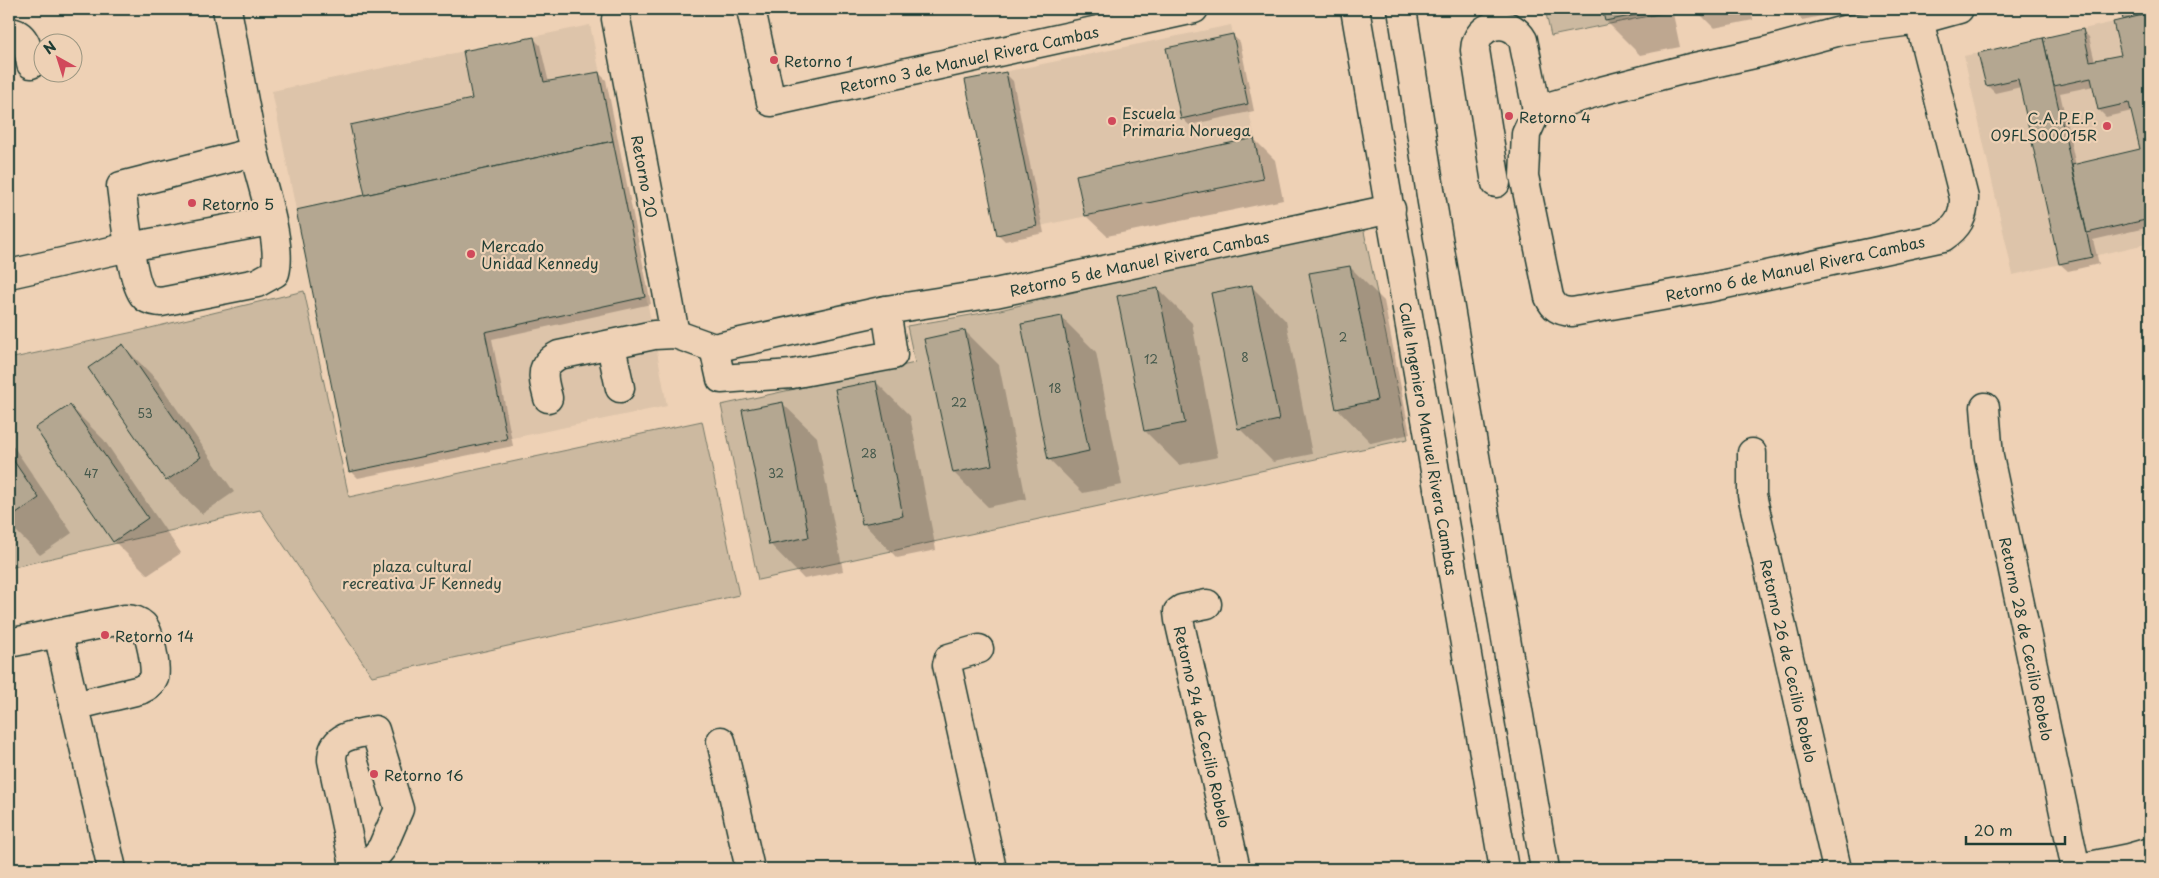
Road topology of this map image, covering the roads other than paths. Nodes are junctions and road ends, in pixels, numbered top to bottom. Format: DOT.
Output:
graph roads {
  1 [pos="226,9"];
  2 [pos="751,9"];
  3 [pos="1194,9"];
  4 [pos="1355,9"];
  5 [pos="1402,9"];
  6 [pos="1959,9"];
  7 [pos="616,19"];
  8 [pos="1919,20"];
  9 [pos="9,32"];
  10 [pos="31,64"];
  11 [pos="1537,110"];
  12 [pos="254,152"];
  13 [pos="1496,183"];
  14 [pos="1391,209"];
  15 [pos="270,221"];
  16 [pos="129,247"];
  17 [pos="9,274"];
  18 [pos="886,310"];
  19 [pos="675,334"];
  20 [pos="611,346"];
  21 [pos="714,348"];
  22 [pos="620,388"];
  23 [pos="548,398"];
  24 [pos="1985,407"];
  25 [pos="1473,436"];
  26 [pos="1430,443"];
  27 [pos="1752,452"];
  28 [pos="1206,604"];
  29 [pos="58,633"];
  30 [pos="9,643"];
  31 [pos="979,649"];
  32 [pos="74,706"];
  33 [pos="721,741"];
  34 [pos="2138,860"];
  35 [pos="112,869"];
  36 [pos="355,869"];
  37 [pos="364,869"];
  38 [pos="750,869"];
  39 [pos="992,869"];
  40 [pos="1236,869"];
  41 [pos="1504,869"];
  42 [pos="1545,869"];
  43 [pos="1837,869"];
  44 [pos="2075,869"];
  1 -- 12 [label="street"];
  2 -- 3 [label="street, Retorno 3 de Manuel Rivera Cambas"];
  4 -- 14 [label="street, Calle Ingeniero Manuel Rivera Cambas"];
  5 -- 25 [label="street"];
  6 -- 8 [label="street"];
  7 -- 19 [label="street, Retorno 20"];
  8 -- 11 [label="street"];
  8 -- 11 [label="street, Retorno 6 de Manuel Rivera Cambas"];
  9 -- 10 [label="street"];
  11 -- 13 [label="street"];
  12 -- 15 [label="street"];
  12 -- 16 [label="street"];
  14 -- 18 [label="street, Retorno 5 de Manuel Rivera Cambas"];
  14 -- 26 [label="street, Calle Ingeniero Manuel Rivera Cambas"];
  15 -- 16 [label="street"];
  15 -- 16 [label="street"];
  16 -- 17 [label="street"];
  18 -- 21 [label="street, Retorno 5 de Manuel Rivera Cambas"];
  18 -- 21 [label="street"];
  19 -- 20 [label="street"];
  19 -- 21 [label="street"];
  20 -- 22 [label="street"];
  20 -- 23 [label="street"];
  24 -- 44 [label="street, Retorno 28 de Cecilio Robelo"];
  25 -- 26 [label="street"];
  25 -- 42 [label="street"];
  26 -- 41 [label="street, Calle Ingeniero Manuel Rivera Cambas"];
  27 -- 43 [label="street, Retorno 26 de Cecilio Robelo"];
  28 -- 40 [label="street, Retorno 24 de Cecilio Robelo"];
  29 -- 30 [label="street"];
  29 -- 32 [label="street"];
  29 -- 32 [label="street"];
  31 -- 39 [label="street"];
  32 -- 35 [label="street"];
  33 -- 38 [label="street"];
  34 -- 44 [label="street"];
  36 -- 37 [label="street"];
}
